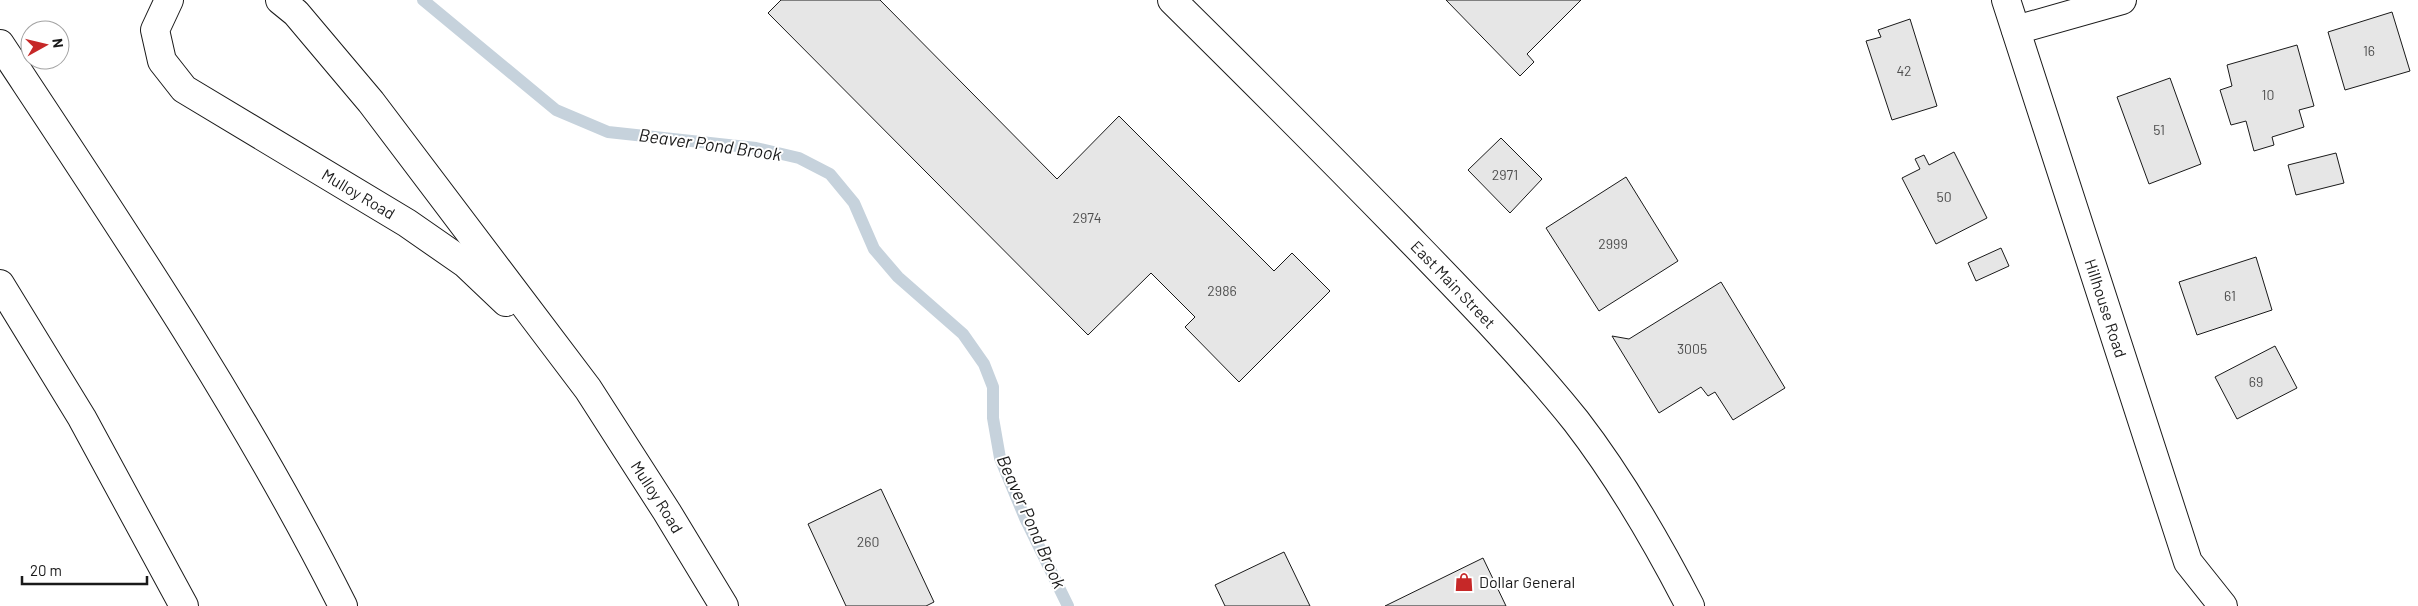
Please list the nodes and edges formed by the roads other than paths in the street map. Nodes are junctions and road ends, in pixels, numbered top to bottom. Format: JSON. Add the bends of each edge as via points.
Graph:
{"nodes":[{"id":1,"x":169,"y":0,"type":"edge"},
{"id":2,"x":280,"y":0,"type":"edge"},
{"id":3,"x":1172,"y":0,"type":"edge"},
{"id":4,"x":2006,"y":0,"type":"edge"},
{"id":5,"x":2122,"y":0,"type":"edge"},
{"id":6,"x":2016,"y":30,"type":"junction"},
{"id":7,"x":0,"y":44,"type":"edge"},
{"id":8,"x":0,"y":284,"type":"edge"},
{"id":9,"x":588,"y":389,"type":"junction"},
{"id":10,"x":184,"y":606,"type":"edge"},
{"id":11,"x":343,"y":606,"type":"edge"},
{"id":12,"x":724,"y":606,"type":"edge"},
{"id":13,"x":1690,"y":606,"type":"edge"},
{"id":14,"x":2223,"y":606,"type":"edge"}],
"edges":[{"from":1,"to":9,"type":"main road","name":"Mulloy Road","via":[[155,30],[162,61],[184,89],[407,223],[466,264]]},
{"from":2,"to":9,"type":"main road","name":"Mulloy Road","via":[[296,14],[371,102]]},
{"from":3,"to":13,"type":"main road","name":"East Main Street","via":[[1419,249],[1531,368],[1592,443],[1635,508]]},
{"from":4,"to":6,"type":"main road","name":"Hillhouse Road"},
{"from":5,"to":6,"type":"main road"},
{"from":6,"to":14,"type":"main road","name":"Hillhouse Road","via":[[2188,562]]},
{"from":7,"to":11,"type":"main road","via":[[199,349],[264,458]]},
{"from":8,"to":10,"type":"main road","via":[[82,418]]},
{"from":9,"to":12,"type":"main road","name":"Mulloy Road"}]}
